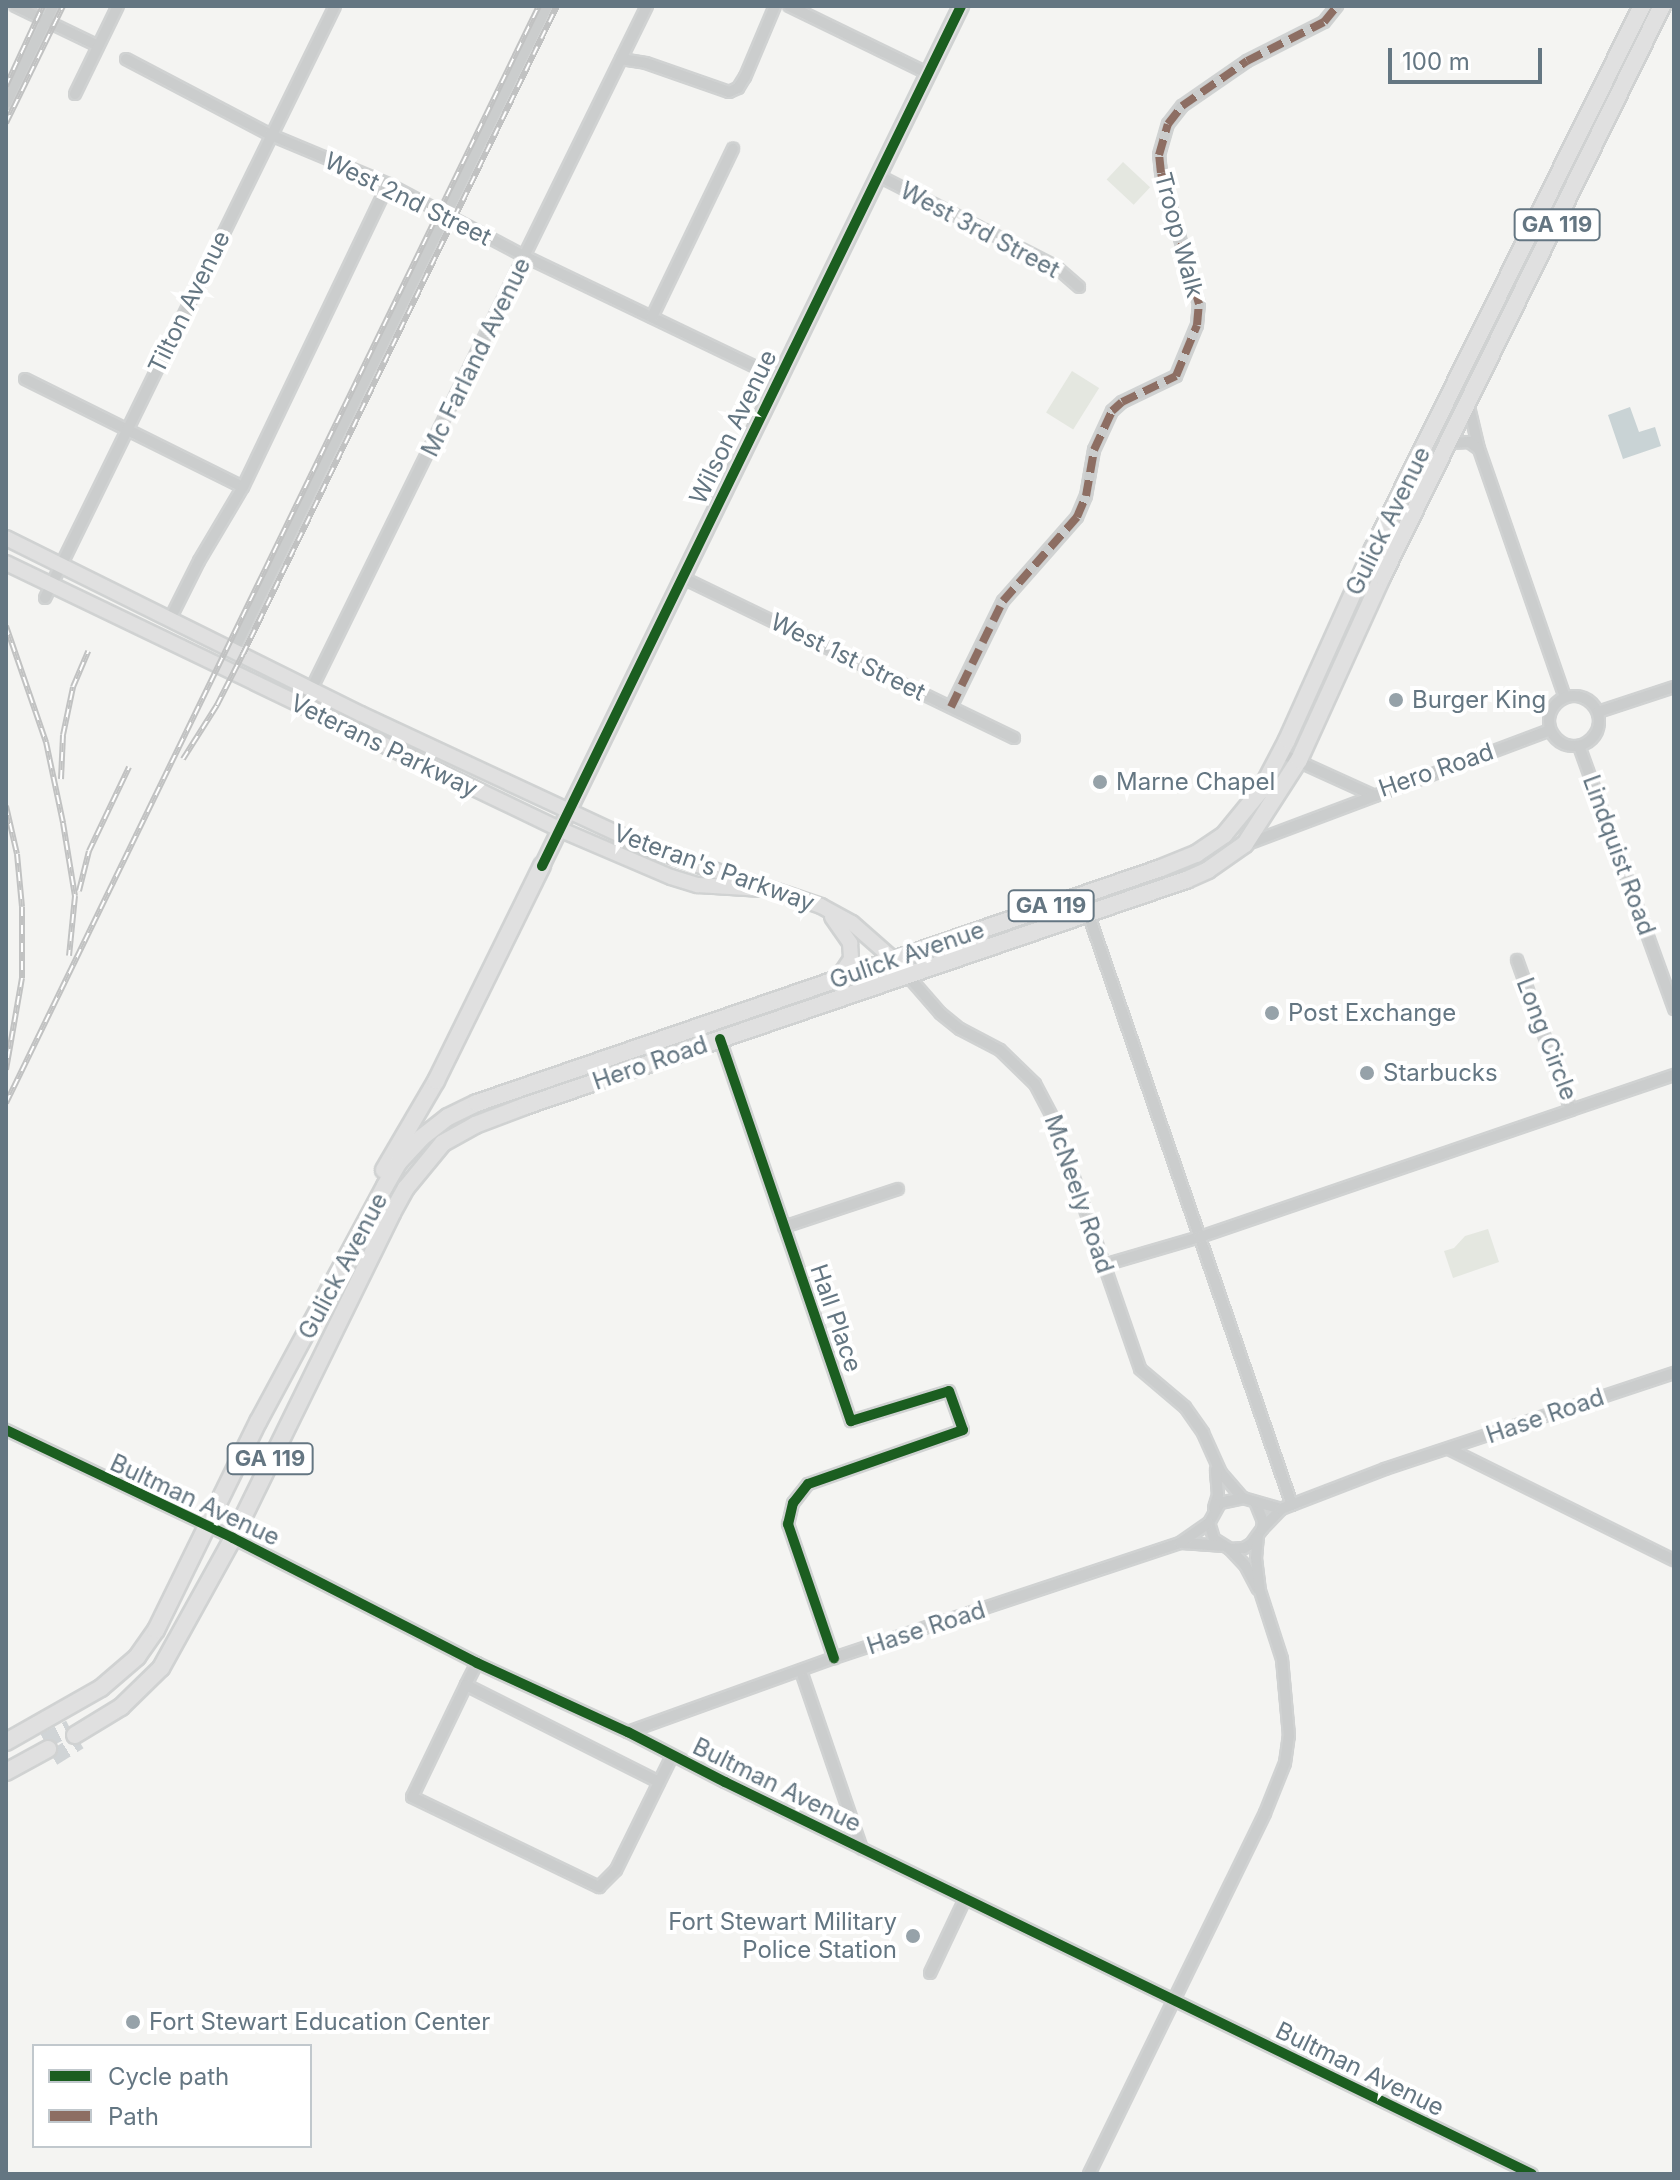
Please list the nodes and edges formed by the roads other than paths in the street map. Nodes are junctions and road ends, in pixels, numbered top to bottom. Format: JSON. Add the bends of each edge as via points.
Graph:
{"nodes":[{"id":1,"x":15,"y":6,"type":"edge"},
{"id":2,"x":53,"y":6,"type":"edge"},
{"id":3,"x":118,"y":6,"type":"edge"},
{"id":4,"x":335,"y":6,"type":"edge"},
{"id":5,"x":547,"y":6,"type":"edge"},
{"id":6,"x":647,"y":6,"type":"edge"},
{"id":7,"x":775,"y":6,"type":"edge"},
{"id":8,"x":789,"y":6,"type":"edge"},
{"id":9,"x":961,"y":6,"type":"edge"},
{"id":10,"x":1337,"y":6,"type":"edge"},
{"id":11,"x":1642,"y":6,"type":"edge"},
{"id":12,"x":1662,"y":6,"type":"edge"},
{"id":13,"x":46,"y":22,"type":"junction"},
{"id":14,"x":98,"y":46,"type":"junction"},
{"id":15,"x":126,"y":59,"type":"dead end"},
{"id":16,"x":621,"y":59,"type":"junction"},
{"id":17,"x":927,"y":73,"type":"junction"},
{"id":18,"x":75,"y":94,"type":"dead end"},
{"id":19,"x":6,"y":103,"type":"edge"},
{"id":20,"x":271,"y":135,"type":"junction"},
{"id":21,"x":733,"y":149,"type":"dead end"},
{"id":22,"x":879,"y":176,"type":"junction"},
{"id":23,"x":388,"y":184,"type":"junction"},
{"id":24,"x":446,"y":216,"type":"junction"},
{"id":25,"x":526,"y":257,"type":"junction"},
{"id":26,"x":1079,"y":287,"type":"dead end"},
{"id":27,"x":652,"y":317,"type":"junction"},
{"id":28,"x":779,"y":378,"type":"junction"},
{"id":29,"x":25,"y":379,"type":"dead end"},
{"id":30,"x":1468,"y":403,"type":"junction"},
{"id":31,"x":127,"y":430,"type":"junction"},
{"id":32,"x":1449,"y":443,"type":"junction"},
{"id":33,"x":1479,"y":449,"type":"junction"},
{"id":34,"x":243,"y":487,"type":"junction"},
{"id":35,"x":6,"y":538,"type":"edge"},
{"id":36,"x":6,"y":563,"type":"edge"},
{"id":37,"x":60,"y":566,"type":"junction"},
{"id":38,"x":681,"y":577,"type":"junction"},
{"id":39,"x":48,"y":592,"type":"junction"},
{"id":40,"x":170,"y":619,"type":"junction"},
{"id":41,"x":234,"y":650,"type":"junction"},
{"id":42,"x":1674,"y":687,"type":"edge"},
{"id":43,"x":312,"y":689,"type":"junction"},
{"id":44,"x":1565,"y":697,"type":"junction"},
{"id":45,"x":303,"y":706,"type":"junction"},
{"id":46,"x":951,"y":707,"type":"junction"},
{"id":47,"x":1598,"y":712,"type":"junction"},
{"id":48,"x":1550,"y":730,"type":"junction"},
{"id":49,"x":1014,"y":738,"type":"dead end"},
{"id":50,"x":1579,"y":746,"type":"junction"},
{"id":51,"x":1280,"y":753,"type":"junction"},
{"id":52,"x":1299,"y":760,"type":"junction"},
{"id":53,"x":1375,"y":796,"type":"junction"},
{"id":54,"x":568,"y":811,"type":"junction"},
{"id":55,"x":559,"y":829,"type":"junction"},
{"id":56,"x":1245,"y":844,"type":"junction"},
{"id":57,"x":542,"y":866,"type":"joint"},
{"id":58,"x":774,"y":889,"type":"junction"},
{"id":59,"x":821,"y":906,"type":"junction"},
{"id":60,"x":1088,"y":913,"type":"junction"},
{"id":61,"x":894,"y":960,"type":"junction"},
{"id":62,"x":1517,"y":960,"type":"dead end"},
{"id":63,"x":906,"y":973,"type":"junction"},
{"id":64,"x":838,"y":978,"type":"junction"},
{"id":65,"x":1674,"y":1009,"type":"edge"},
{"id":66,"x":720,"y":1039,"type":"junction"},
{"id":67,"x":1674,"y":1075,"type":"edge"},
{"id":68,"x":1571,"y":1110,"type":"junction"},
{"id":69,"x":898,"y":1189,"type":"dead end"},
{"id":70,"x":784,"y":1227,"type":"junction"},
{"id":71,"x":1200,"y":1237,"type":"junction"},
{"id":72,"x":1104,"y":1265,"type":"junction"},
{"id":73,"x":342,"y":1267,"type":"junction"},
{"id":74,"x":1674,"y":1373,"type":"edge"},
{"id":75,"x":6,"y":1430,"type":"edge"},
{"id":76,"x":1449,"y":1449,"type":"junction"},
{"id":77,"x":1216,"y":1464,"type":"junction"},
{"id":78,"x":1243,"y":1498,"type":"junction"},
{"id":79,"x":1256,"y":1504,"type":"junction"},
{"id":80,"x":1287,"y":1507,"type":"junction"},
{"id":81,"x":1214,"y":1508,"type":"junction"},
{"id":82,"x":1209,"y":1523,"type":"junction"},
{"id":83,"x":207,"y":1526,"type":"junction"},
{"id":84,"x":1260,"y":1533,"type":"junction"},
{"id":85,"x":233,"y":1538,"type":"junction"},
{"id":86,"x":1180,"y":1543,"type":"junction"},
{"id":87,"x":1225,"y":1547,"type":"junction"},
{"id":88,"x":1674,"y":1560,"type":"edge"},
{"id":89,"x":1260,"y":1591,"type":"junction"},
{"id":90,"x":834,"y":1658,"type":"junction"},
{"id":91,"x":477,"y":1663,"type":"junction"},
{"id":92,"x":801,"y":1671,"type":"junction"},
{"id":93,"x":466,"y":1685,"type":"junction"},
{"id":94,"x":628,"y":1732,"type":"junction"},
{"id":95,"x":77,"y":1733,"type":"tunnel mouth"},
{"id":96,"x":6,"y":1742,"type":"edge"},
{"id":97,"x":48,"y":1749,"type":"tunnel mouth"},
{"id":98,"x":672,"y":1756,"type":"junction"},
{"id":99,"x":12,"y":1768,"type":"edge"},
{"id":100,"x":659,"y":1782,"type":"junction"},
{"id":101,"x":862,"y":1849,"type":"junction"},
{"id":102,"x":965,"y":1899,"type":"junction"},
{"id":103,"x":930,"y":1973,"type":"dead end"},
{"id":104,"x":1174,"y":2002,"type":"junction"},
{"id":105,"x":1089,"y":2174,"type":"edge"},
{"id":106,"x":1532,"y":2174,"type":"edge"}],
"edges":[{"from":1,"to":13,"type":"street"},
{"from":2,"to":13,"type":"street"},
{"from":3,"to":14,"type":"street"},
{"from":4,"to":20,"type":"street","name":"Tilton Avenue"},
{"from":5,"to":24,"type":"street"},
{"from":6,"to":16,"type":"street","name":"Mc Farland Avenue"},
{"from":7,"to":16,"type":"street","via":[[745,77],[729,92]]},
{"from":8,"to":17,"type":"street"},
{"from":9,"to":17,"type":"main road","name":"Wilson Avenue"},
{"from":10,"to":46,"type":"street","name":"Troop Walk","via":[[1324,22],[1247,61],[1182,106],[1168,124],[1160,164],[1199,304],[1197,325],[1176,376],[1112,411],[1094,450],[1077,517],[1003,601]]},
{"from":11,"to":51,"type":"main road","name":"Gulick Avenue","number":"GA 119","via":[[1373,549]]},
{"from":12,"to":30,"type":"main road","name":"Gulick Avenue","number":"GA 119"},
{"from":13,"to":14,"type":"street"},
{"from":13,"to":19,"type":"street"},
{"from":14,"to":18,"type":"street"},
{"from":15,"to":20,"type":"street","name":"West 2nd Street"},
{"from":16,"to":25,"type":"street","name":"Mc Farland Avenue"},
{"from":17,"to":22,"type":"main road","name":"Wilson Avenue"},
{"from":20,"to":23,"type":"street","name":"West 2nd Street"},
{"from":20,"to":31,"type":"street","name":"Tilton Avenue"},
{"from":21,"to":27,"type":"street"},
{"from":22,"to":26,"type":"street","name":"West 3rd Street","via":[[1055,266]]},
{"from":22,"to":28,"type":"main road","name":"Wilson Avenue"},
{"from":23,"to":24,"type":"street","name":"West 2nd Street"},
{"from":23,"to":34,"type":"street"},
{"from":24,"to":25,"type":"street","name":"West 2nd Street"},
{"from":24,"to":41,"type":"street"},
{"from":25,"to":27,"type":"street","name":"West 2nd Street"},
{"from":25,"to":43,"type":"street","name":"Mc Farland Avenue"},
{"from":27,"to":28,"type":"street","name":"West 2nd Street"},
{"from":28,"to":38,"type":"main road","name":"Wilson Avenue"},
{"from":29,"to":31,"type":"street"},
{"from":30,"to":32,"type":"main road","name":"Gulick Avenue","number":"GA 119"},
{"from":30,"to":33,"type":"street"},
{"from":31,"to":34,"type":"street"},
{"from":31,"to":37,"type":"street","name":"Tilton Avenue"},
{"from":32,"to":33,"type":"street","via":[[1469,442]]},
{"from":32,"to":52,"type":"main road","name":"Gulick Avenue","number":"GA 119"},
{"from":33,"to":44,"type":"street"},
{"from":34,"to":40,"type":"street"},
{"from":35,"to":37,"type":"main road","name":"Veterans Parkway"},
{"from":36,"to":39,"type":"main road","name":"Veterans Parkway"},
{"from":37,"to":39,"type":"street","name":"Tilton Avenue"},
{"from":37,"to":40,"type":"main road","name":"Veterans Parkway"},
{"from":38,"to":46,"type":"street","name":"West 1st Street"},
{"from":38,"to":54,"type":"main road","name":"Wilson Avenue"},
{"from":39,"to":45,"type":"main road","name":"Veterans Parkway"},
{"from":40,"to":41,"type":"main road","name":"Veterans Parkway"},
{"from":41,"to":43,"type":"main road","name":"Veterans Parkway"},
{"from":42,"to":47,"type":"street"},
{"from":43,"to":45,"type":"street","name":"Mc Farland Avenue"},
{"from":43,"to":54,"type":"main road","name":"Veterans Parkway"},
{"from":44,"to":47,"type":"street","via":[[1585,698]]},
{"from":44,"to":48,"type":"street","via":[[1548,716]]},
{"from":45,"to":55,"type":"main road","name":"Veterans Parkway"},
{"from":46,"to":49,"type":"street","name":"West 1st Street"},
{"from":47,"to":50,"type":"street","via":[[1596,734]]},
{"from":48,"to":50,"type":"street","via":[[1560,743]]},
{"from":48,"to":53,"type":"street","name":"Hero Road"},
{"from":50,"to":65,"type":"street","name":"Lindquist Road"},
{"from":51,"to":52,"type":"street","name":"Hero Road"},
{"from":51,"to":61,"type":"main road","name":"Gulick Avenue","number":"GA 119","via":[[1248,808],[1224,835],[1196,854]]},
{"from":52,"to":53,"type":"street","name":"Hero Road"},
{"from":52,"to":56,"type":"main road","name":"Gulick Avenue","number":"GA 119"},
{"from":53,"to":56,"type":"street"},
{"from":54,"to":55,"type":"main road","name":"Wilson Avenue"},
{"from":54,"to":58,"type":"main road","name":"Veteran's Parkway","via":[[650,849]]},
{"from":55,"to":57,"type":"main road","name":"Wilson Avenue"},
{"from":55,"to":58,"type":"main road","name":"Veterans Parkway","via":[[698,885]]},
{"from":56,"to":60,"type":"main road","name":"Hero Road","number":"GA 119","via":[[1186,880]]},
{"from":57,"to":73,"type":"main road","via":[[436,1081],[388,1162]]},
{"from":58,"to":59,"type":"main road","name":"Veteran's Parkway"},
{"from":59,"to":61,"type":"main road","name":"Veteran's Parkway","via":[[852,923]]},
{"from":59,"to":64,"type":"main road","via":[[850,943],[851,959]]},
{"from":60,"to":63,"type":"main road","name":"Hero Road","number":"GA 119"},
{"from":60,"to":71,"type":"street"},
{"from":61,"to":63,"type":"street","name":"McNeely Road"},
{"from":61,"to":64,"type":"main road","name":"Gulick Avenue","number":"GA 119"},
{"from":62,"to":68,"type":"street","name":"Long Circle"},
{"from":63,"to":66,"type":"main road","name":"Hero Road","number":"GA 119"},
{"from":63,"to":72,"type":"street","name":"McNeely Road","via":[[940,1013],[1000,1050],[1035,1084],[1054,1120]]},
{"from":64,"to":73,"type":"main road","name":"Gulick Avenue","number":"GA 119","via":[[448,1117],[399,1162]]},
{"from":66,"to":70,"type":"street","name":"Hall Place"},
{"from":66,"to":85,"type":"main road","name":"Hero Road","number":"GA 119","via":[[475,1125],[443,1143],[392,1213]]},
{"from":67,"to":68,"type":"street","name":"Long Circle"},
{"from":68,"to":71,"type":"street"},
{"from":69,"to":70,"type":"street"},
{"from":70,"to":90,"type":"street","name":"Hall Place","via":[[851,1421],[949,1391],[963,1430],[808,1484],[793,1503],[788,1524]]},
{"from":71,"to":72,"type":"street"},
{"from":71,"to":80,"type":"street"},
{"from":72,"to":77,"type":"street","name":"McNeely Road","via":[[1140,1369],[1185,1407]]},
{"from":73,"to":83,"type":"main road","name":"Gulick Avenue","number":"GA 119"},
{"from":74,"to":76,"type":"street","name":"Hase Road"},
{"from":75,"to":83,"type":"street","name":"Bultman Avenue"},
{"from":76,"to":80,"type":"street","name":"Hase Road"},
{"from":76,"to":88,"type":"street"},
{"from":77,"to":78,"type":"street"},
{"from":77,"to":81,"type":"street"},
{"from":78,"to":79,"type":"street"},
{"from":78,"to":81,"type":"street"},
{"from":79,"to":80,"type":"street"},
{"from":79,"to":84,"type":"street","via":[[1263,1521]]},
{"from":80,"to":84,"type":"street"},
{"from":81,"to":82,"type":"street"},
{"from":82,"to":86,"type":"street"},
{"from":82,"to":87,"type":"street","via":[[1214,1539]]},
{"from":83,"to":85,"type":"street","name":"Bultman Avenue"},
{"from":83,"to":96,"type":"main road","name":"Gulick Avenue","number":"GA 119","via":[[156,1630],[124,1672]]},
{"from":84,"to":87,"type":"street","via":[[1244,1548]]},
{"from":84,"to":89,"type":"street"},
{"from":85,"to":91,"type":"street","name":"Bultman Avenue"},
{"from":85,"to":95,"type":"main road","number":"GA 119","via":[[161,1668],[121,1707]]},
{"from":86,"to":87,"type":"street"},
{"from":86,"to":90,"type":"street","name":"Hase Road"},
{"from":87,"to":89,"type":"street","via":[[1245,1565]]},
{"from":89,"to":104,"type":"street","via":[[1282,1659],[1289,1736],[1285,1763]]},
{"from":90,"to":92,"type":"street","name":"Hase Road"},
{"from":91,"to":93,"type":"street"},
{"from":91,"to":94,"type":"street","name":"Bultman Avenue"},
{"from":92,"to":94,"type":"street","name":"Hase Road"},
{"from":92,"to":101,"type":"street"},
{"from":93,"to":100,"type":"street"},
{"from":93,"to":100,"type":"street","via":[[412,1797],[599,1887],[616,1870]]},
{"from":94,"to":98,"type":"street","name":"Bultman Avenue"},
{"from":97,"to":99,"type":"main road"},
{"from":98,"to":100,"type":"street"},
{"from":98,"to":101,"type":"street","name":"Bultman Avenue"},
{"from":101,"to":102,"type":"street","name":"Bultman Avenue"},
{"from":102,"to":103,"type":"street"},
{"from":102,"to":104,"type":"street","name":"Bultman Avenue"},
{"from":104,"to":105,"type":"street"},
{"from":104,"to":106,"type":"street","name":"Bultman Avenue"}]}
